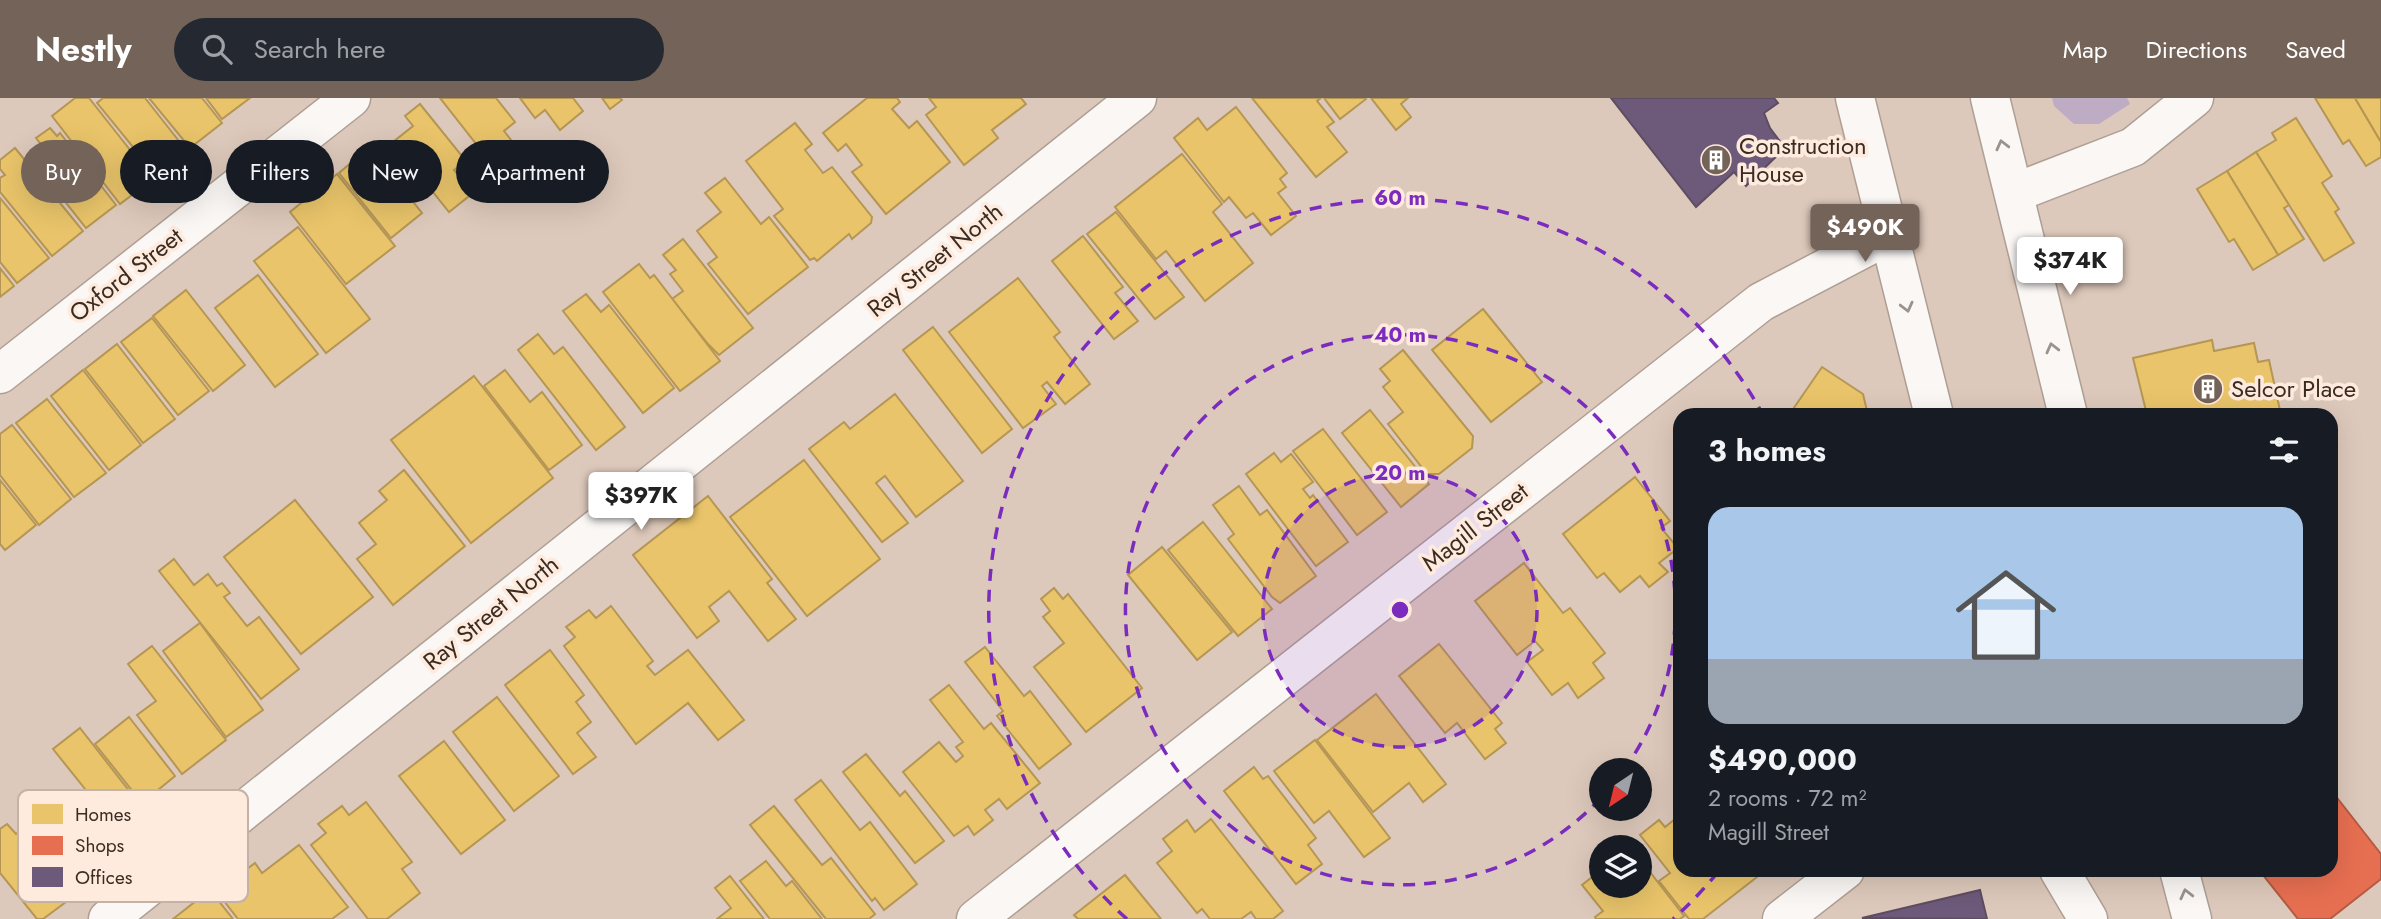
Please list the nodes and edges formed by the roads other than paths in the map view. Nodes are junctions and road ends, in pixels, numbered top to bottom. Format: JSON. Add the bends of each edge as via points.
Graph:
{"nodes":[{"id":1,"x":351,"y":98,"type":"edge"},
{"id":2,"x":1137,"y":98,"type":"edge"},
{"id":3,"x":1855,"y":98,"type":"edge"},
{"id":4,"x":1990,"y":98,"type":"edge"},
{"id":5,"x":2194,"y":98,"type":"edge"},
{"id":6,"x":2014,"y":192,"type":"junction"},
{"id":7,"x":1889,"y":235,"type":"junction"},
{"id":8,"x":0,"y":374,"type":"edge"},
{"id":9,"x":1932,"y":408,"type":"edge"},
{"id":10,"x":2066,"y":408,"type":"edge"},
{"id":11,"x":248,"y":807,"type":"edge"},
{"id":12,"x":1836,"y":877,"type":"edge"},
{"id":13,"x":2052,"y":877,"type":"edge"},
{"id":14,"x":2063,"y":877,"type":"edge"},
{"id":15,"x":2181,"y":877,"type":"edge"},
{"id":16,"x":129,"y":902,"type":"edge"},
{"id":17,"x":108,"y":919,"type":"edge"},
{"id":18,"x":976,"y":919,"type":"edge"},
{"id":19,"x":1782,"y":919,"type":"edge"},
{"id":20,"x":2062,"y":919,"type":"edge"},
{"id":21,"x":2088,"y":919,"type":"edge"},
{"id":22,"x":2192,"y":919,"type":"edge"}],
"edges":[{"from":1,"to":8,"type":"street","name":"Oxford Street"},
{"from":2,"to":11,"type":"street","name":"Ray Street North"},
{"from":3,"to":7,"type":"street"},
{"from":6,"to":4,"type":"street","one_way":true},
{"from":5,"to":6,"type":"street","via":[[2133,147]]},
{"from":10,"to":6,"type":"street","one_way":true},
{"from":7,"to":9,"type":"street","one_way":true},
{"from":7,"to":18,"type":"street","name":"Magill Street","via":[[1761,302]]},
{"from":12,"to":19,"type":"street"},
{"from":13,"to":20,"type":"street"},
{"from":14,"to":21,"type":"street"},
{"from":22,"to":15,"type":"street","one_way":true},
{"from":16,"to":17,"type":"street","name":"Ray Street North"}]}
